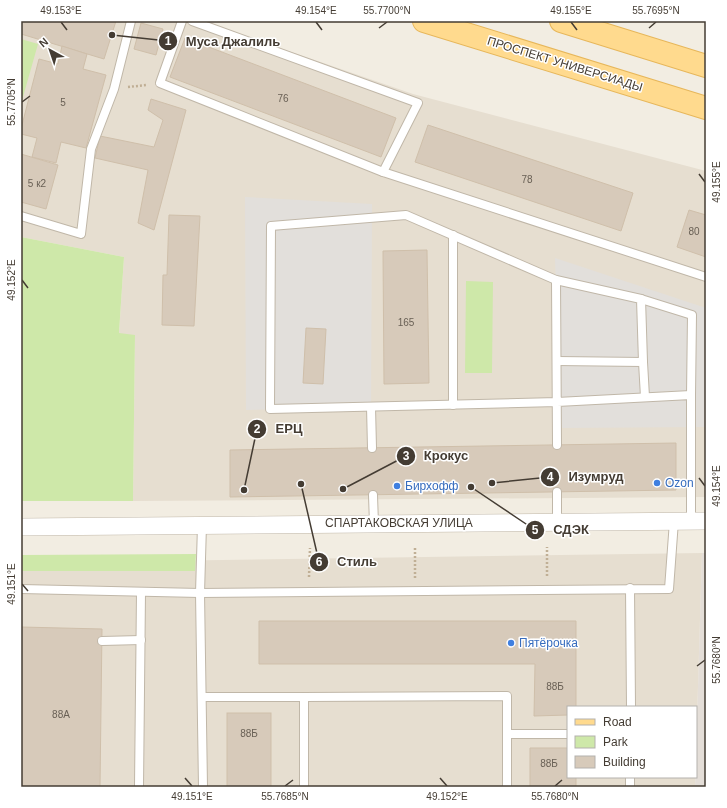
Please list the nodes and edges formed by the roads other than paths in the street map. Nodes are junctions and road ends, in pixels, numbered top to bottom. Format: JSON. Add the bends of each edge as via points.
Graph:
{"nodes":[{"id":1,"x":131,"y":21,"type":"edge"},
{"id":2,"x":182,"y":21,"type":"edge"},
{"id":3,"x":192,"y":21,"type":"edge"},
{"id":4,"x":424,"y":21,"type":"edge"},
{"id":5,"x":561,"y":21,"type":"edge"},
{"id":6,"x":706,"y":66,"type":"edge"},
{"id":7,"x":706,"y":108,"type":"edge"},
{"id":8,"x":383,"y":172,"type":"junction"},
{"id":9,"x":21,"y":216,"type":"edge"},
{"id":10,"x":453,"y":235,"type":"junction"},
{"id":11,"x":706,"y":277,"type":"edge"},
{"id":12,"x":556,"y":280,"type":"junction"},
{"id":13,"x":641,"y":299,"type":"junction"},
{"id":14,"x":557,"y":361,"type":"junction"},
{"id":15,"x":642,"y":362,"type":"junction"},
{"id":16,"x":691,"y":395,"type":"junction"},
{"id":17,"x":645,"y":397,"type":"junction"},
{"id":18,"x":557,"y":402,"type":"junction"},
{"id":19,"x":453,"y":405,"type":"junction"},
{"id":20,"x":372,"y":407,"type":"junction"},
{"id":21,"x":557,"y":445,"type":"dead end"},
{"id":22,"x":372,"y":448,"type":"dead end"},
{"id":23,"x":557,"y":492,"type":"dead end"},
{"id":24,"x":373,"y":495,"type":"dead end"},
{"id":25,"x":674,"y":521,"type":"junction"},
{"id":26,"x":699,"y":521,"type":"edge"},
{"id":27,"x":557,"y":522,"type":"junction"},
{"id":28,"x":374,"y":524,"type":"junction"},
{"id":29,"x":202,"y":525,"type":"junction"},
{"id":30,"x":21,"y":527,"type":"edge"},
{"id":31,"x":630,"y":588,"type":"junction"},
{"id":32,"x":21,"y":589,"type":"edge"},
{"id":33,"x":141,"y":592,"type":"junction"},
{"id":34,"x":200,"y":593,"type":"junction"},
{"id":35,"x":140,"y":640,"type":"junction"},
{"id":36,"x":102,"y":641,"type":"dead end"},
{"id":37,"x":202,"y":697,"type":"junction"},
{"id":38,"x":304,"y":697,"type":"junction"},
{"id":39,"x":630,"y":706,"type":"edge"},
{"id":40,"x":507,"y":734,"type":"junction"},
{"id":41,"x":567,"y":734,"type":"edge"},
{"id":42,"x":139,"y":787,"type":"edge"},
{"id":43,"x":203,"y":787,"type":"edge"},
{"id":44,"x":304,"y":787,"type":"edge"},
{"id":45,"x":506,"y":787,"type":"edge"}],
"edges":[{"from":1,"to":9,"type":"lane","via":[[114,89],[90,148],[81,234]]},
{"from":2,"to":8,"type":"lane","via":[[160,83]]},
{"from":3,"to":8,"type":"lane","via":[[418,103]]},
{"from":4,"to":7,"type":"main road","name":"ПРОСПЕКТ УНИВЕРСИАДЫ"},
{"from":5,"to":6,"type":"main road"},
{"from":8,"to":11,"type":"lane"},
{"from":10,"to":12,"type":"lane"},
{"from":10,"to":19,"type":"lane"},
{"from":10,"to":20,"type":"lane","via":[[406,215],[271,226],[270,409]]},
{"from":12,"to":13,"type":"lane"},
{"from":12,"to":14,"type":"lane"},
{"from":13,"to":15,"type":"lane"},
{"from":13,"to":16,"type":"lane","via":[[692,315]]},
{"from":14,"to":15,"type":"lane"},
{"from":14,"to":18,"type":"lane"},
{"from":15,"to":17,"type":"lane"},
{"from":16,"to":17,"type":"lane"},
{"from":16,"to":26,"type":"lane"},
{"from":17,"to":18,"type":"lane"},
{"from":18,"to":19,"type":"lane"},
{"from":18,"to":21,"type":"lane"},
{"from":19,"to":20,"type":"lane"},
{"from":20,"to":22,"type":"lane"},
{"from":23,"to":27,"type":"lane"},
{"from":24,"to":28,"type":"lane"},
{"from":25,"to":26,"type":"street","name":"СПАРТАКОВСКАЯ УЛИЦА"},
{"from":25,"to":27,"type":"street","name":"СПАРТАКОВСКАЯ УЛИЦА"},
{"from":25,"to":31,"type":"lane","via":[[668,589]]},
{"from":27,"to":28,"type":"street","name":"СПАРТАКОВСКАЯ УЛИЦА"},
{"from":28,"to":29,"type":"street","name":"СПАРТАКОВСКАЯ УЛИЦА"},
{"from":29,"to":30,"type":"street","name":"СПАРТАКОВСКАЯ УЛИЦА"},
{"from":29,"to":34,"type":"lane"},
{"from":31,"to":34,"type":"lane"},
{"from":31,"to":39,"type":"lane"},
{"from":32,"to":33,"type":"lane"},
{"from":33,"to":34,"type":"lane"},
{"from":33,"to":35,"type":"lane"},
{"from":34,"to":37,"type":"lane"},
{"from":35,"to":36,"type":"lane"},
{"from":35,"to":42,"type":"lane"},
{"from":37,"to":38,"type":"lane"},
{"from":37,"to":43,"type":"lane"},
{"from":38,"to":40,"type":"lane","via":[[507,696]]},
{"from":38,"to":44,"type":"lane"},
{"from":40,"to":41,"type":"lane"},
{"from":40,"to":45,"type":"lane"}]}
